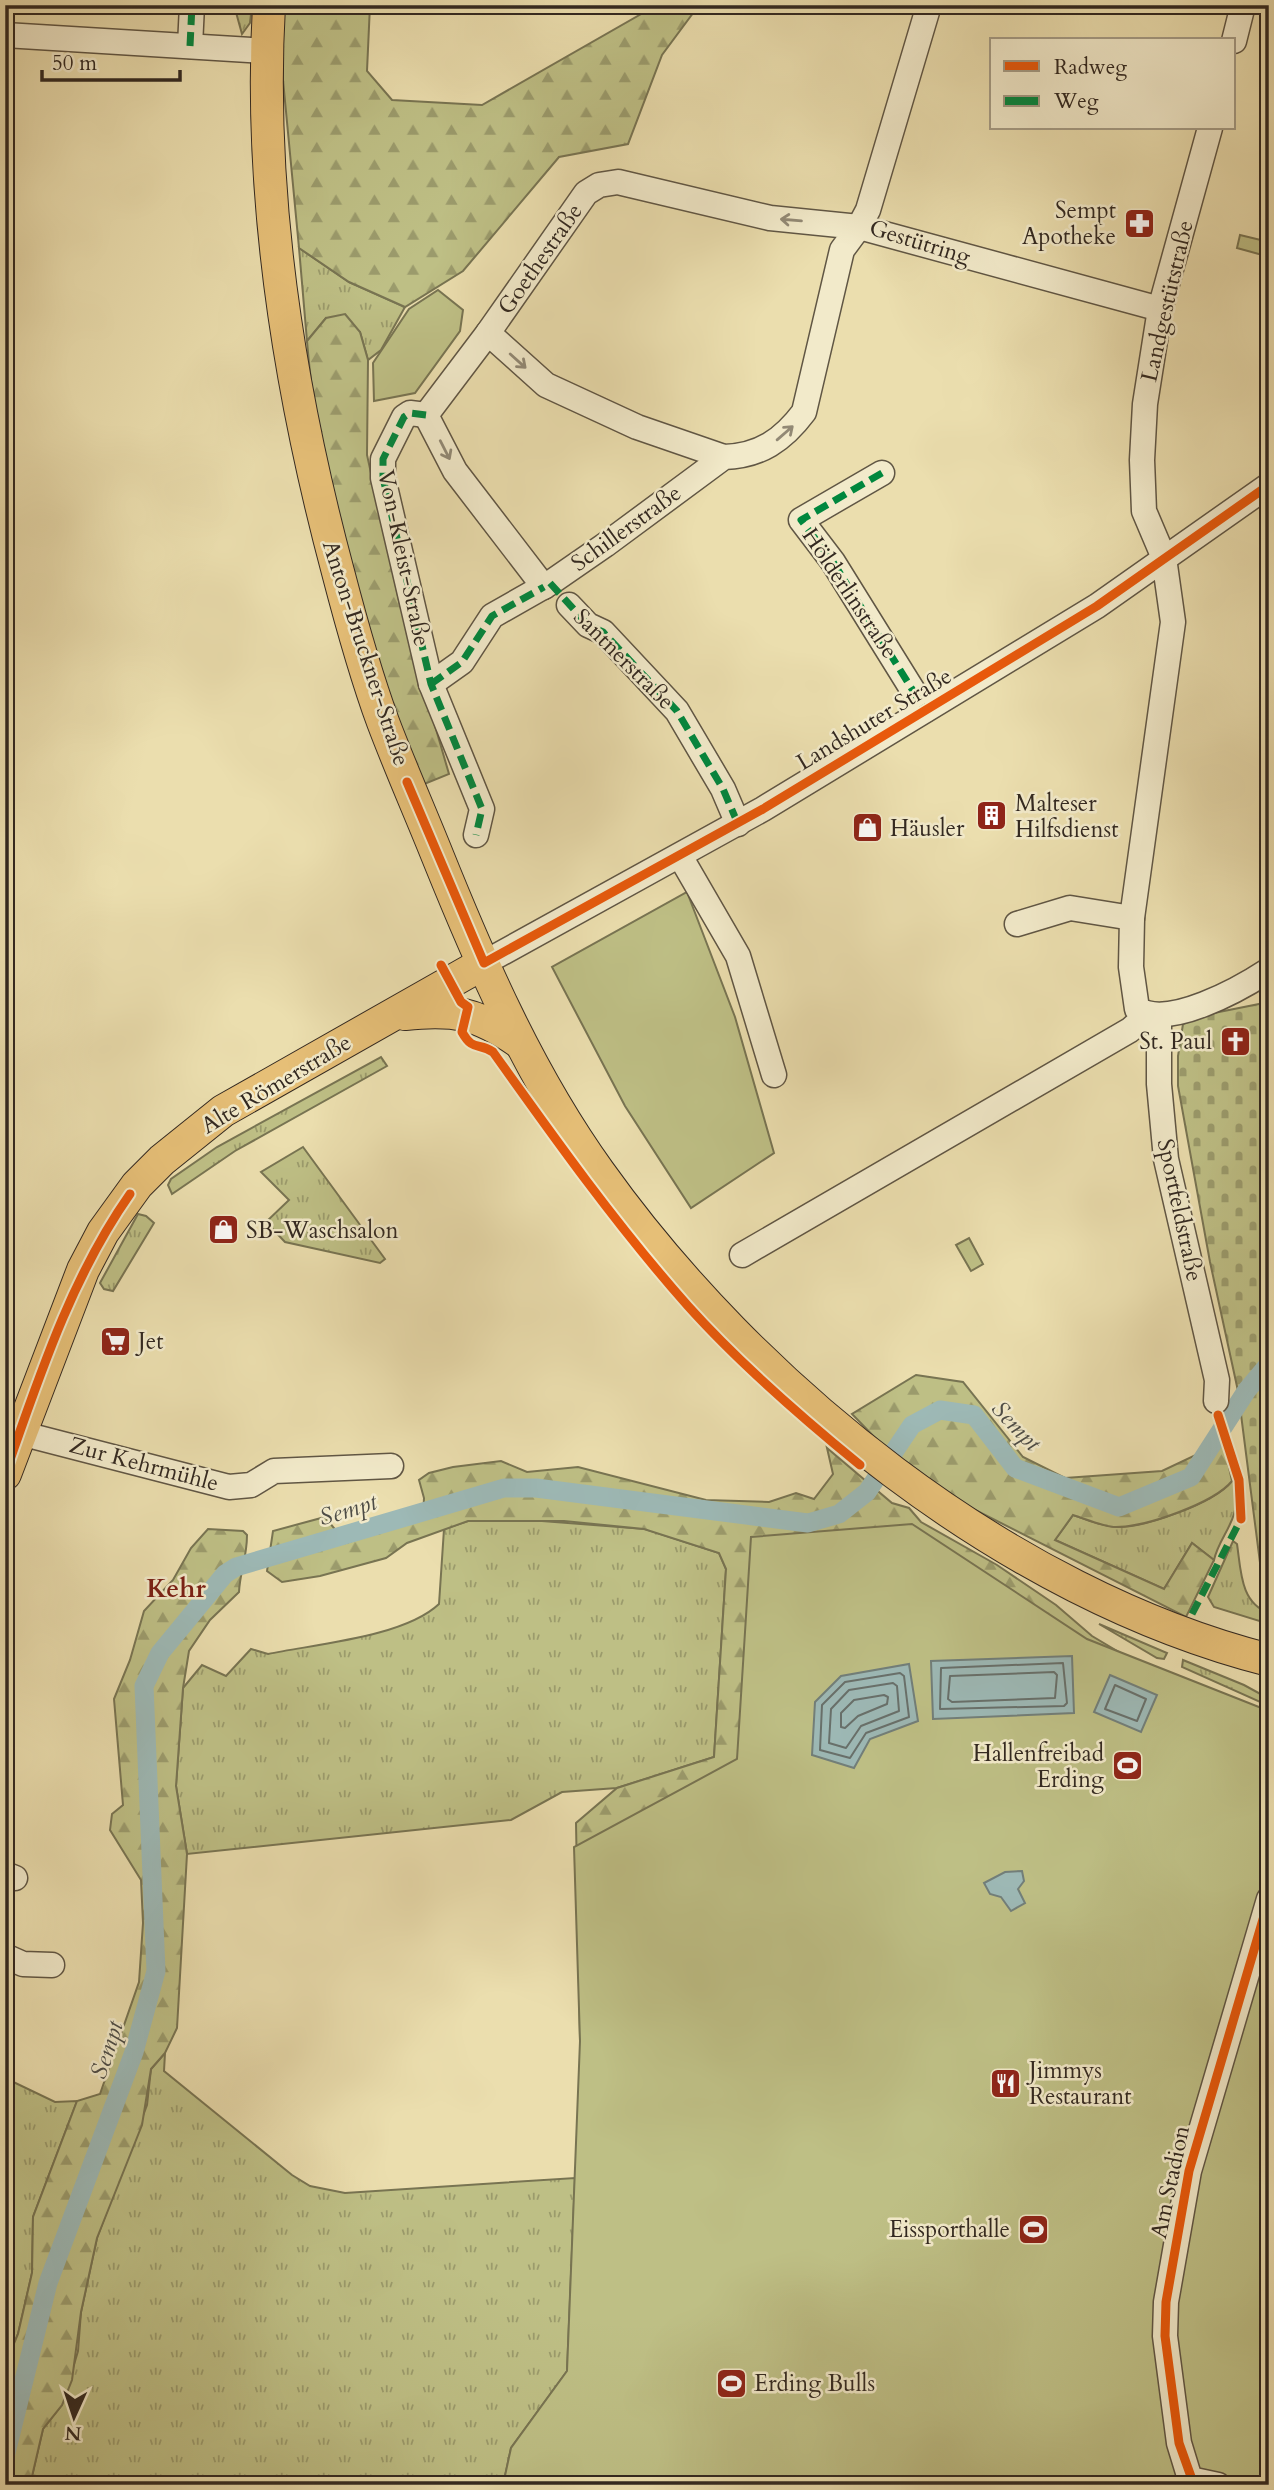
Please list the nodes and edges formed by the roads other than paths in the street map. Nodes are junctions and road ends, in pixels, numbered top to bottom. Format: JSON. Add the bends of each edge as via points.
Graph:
{"nodes":[{"id":1,"x":192,"y":5,"type":"edge"},
{"id":2,"x":269,"y":5,"type":"edge"},
{"id":3,"x":929,"y":5,"type":"edge"},
{"id":4,"x":1243,"y":5,"type":"edge"},
{"id":5,"x":5,"y":36,"type":"edge"},
{"id":6,"x":1235,"y":38,"type":"edge"},
{"id":7,"x":190,"y":46,"type":"junction"},
{"id":8,"x":266,"y":51,"type":"junction"},
{"id":9,"x":1209,"y":130,"type":"edge"},
{"id":10,"x":859,"y":227,"type":"junction"},
{"id":11,"x":1160,"y":309,"type":"junction"},
{"id":12,"x":488,"y":333,"type":"junction"},
{"id":13,"x":426,"y":415,"type":"junction"},
{"id":14,"x":724,"y":457,"type":"junction"},
{"id":15,"x":882,"y":473,"type":"dead end"},
{"id":16,"x":1269,"y":485,"type":"edge"},
{"id":17,"x":1164,"y":558,"type":"junction"},
{"id":18,"x":547,"y":585,"type":"junction"},
{"id":19,"x":569,"y":605,"type":"dead end"},
{"id":20,"x":431,"y":684,"type":"junction"},
{"id":21,"x":926,"y":710,"type":"junction"},
{"id":22,"x":738,"y":824,"type":"junction"},
{"id":23,"x":476,"y":835,"type":"dead end"},
{"id":24,"x":680,"y":856,"type":"junction"},
{"id":25,"x":1132,"y":918,"type":"junction"},
{"id":26,"x":1017,"y":924,"type":"dead end"},
{"id":27,"x":484,"y":963,"type":"junction"},
{"id":28,"x":1269,"y":970,"type":"edge"},
{"id":29,"x":393,"y":1016,"type":"junction"},
{"id":30,"x":1153,"y":1016,"type":"junction"},
{"id":31,"x":519,"y":1042,"type":"junction"},
{"id":32,"x":774,"y":1075,"type":"dead end"},
{"id":33,"x":741,"y":1255,"type":"dead end"},
{"id":34,"x":1216,"y":1401,"type":"dead end"},
{"id":35,"x":20,"y":1433,"type":"junction"},
{"id":36,"x":391,"y":1466,"type":"dead end"},
{"id":37,"x":5,"y":1474,"type":"edge"},
{"id":38,"x":1265,"y":1661,"type":"edge"},
{"id":39,"x":1269,"y":1899,"type":"edge"},
{"id":40,"x":5,"y":1956,"type":"edge"},
{"id":41,"x":52,"y":1965,"type":"dead end"},
{"id":42,"x":1219,"y":2485,"type":"edge"}],
"edges":[{"from":1,"to":7,"type":"street"},
{"from":2,"to":8,"type":"main road","name":"Anton-Bruckner-Straße"},
{"from":3,"to":10,"type":"street","name":"Gestütring"},
{"from":4,"to":6,"type":"street"},
{"from":5,"to":7,"type":"street"},
{"from":7,"to":8,"type":"street"},
{"from":8,"to":27,"type":"main road","name":"Anton-Bruckner-Straße","via":[[270,159],[302,428],[382,719]]},
{"from":9,"to":11,"type":"street","name":"Landgestütstraße"},
{"from":10,"to":11,"type":"street","name":"Gestütring"},
{"from":10,"to":12,"type":"street","name":"Goethestraße","one_way":true,"via":[[770,218],[618,182],[599,185],[586,193]]},
{"from":14,"to":10,"type":"street","name":"Schillerstraße","one_way":true,"via":[[764,449],[791,430],[804,412],[842,250]]},
{"from":11,"to":17,"type":"street","name":"Landgestütstraße","via":[[1148,378],[1142,460],[1144,511]]},
{"from":12,"to":13,"type":"street"},
{"from":12,"to":14,"type":"street","name":"Goethestraße","one_way":true,"via":[[546,385],[637,427]]},
{"from":13,"to":18,"type":"street","one_way":true,"via":[[456,471]]},
{"from":13,"to":20,"type":"street","name":"Von-Kleist-Straße","via":[[404,417],[387,446],[383,469]]},
{"from":14,"to":18,"type":"street","name":"Schillerstraße"},
{"from":15,"to":21,"type":"street","name":"Hölderlinstraße","via":[[801,520],[833,562]]},
{"from":16,"to":17,"type":"street","name":"Landshuter Straße"},
{"from":17,"to":21,"type":"street","name":"Landshuter Straße","via":[[1097,606]]},
{"from":17,"to":25,"type":"street","via":[[1173,629]]},
{"from":18,"to":20,"type":"street","name":"Von-Kleist-Straße","via":[[492,616],[462,662]]},
{"from":19,"to":22,"type":"street","name":"Santnerstraße","via":[[588,625],[603,632],[677,711]]},
{"from":20,"to":23,"type":"street","name":"Von-Kleist-Straße","via":[[482,809]]},
{"from":21,"to":22,"type":"street","name":"Landshuter Straße"},
{"from":22,"to":24,"type":"street","name":"Landshuter Straße"},
{"from":24,"to":27,"type":"street","name":"Landshuter Straße"},
{"from":24,"to":32,"type":"street","via":[[738,956]]},
{"from":25,"to":26,"type":"street","via":[[1070,908]]},
{"from":25,"to":30,"type":"street","via":[[1133,996],[1137,1009]]},
{"from":27,"to":29,"type":"main road","name":"Alte Römerstraße"},
{"from":27,"to":31,"type":"main road","name":"Anton-Bruckner-Straße"},
{"from":28,"to":30,"type":"street","via":[[1209,1001]]},
{"from":29,"to":31,"type":"main road","via":[[444,1010],[492,1023]]},
{"from":29,"to":35,"type":"main road","name":"Alte Römerstraße","via":[[223,1111],[137,1185],[83,1270]]},
{"from":30,"to":33,"type":"street"},
{"from":30,"to":34,"type":"street","name":"Sportfeldstraße","via":[[1166,1159],[1217,1380]]},
{"from":31,"to":38,"type":"main road","name":"Anton-Bruckner-Straße","via":[[596,1169],[684,1280],[778,1377],[872,1455],[1007,1547],[1098,1597]]},
{"from":35,"to":36,"type":"street","name":"Zur Kehrmühle","via":[[229,1486],[251,1485],[274,1471]]},
{"from":35,"to":37,"type":"main road","name":"Alte Römerstraße"},
{"from":39,"to":42,"type":"street","name":"Am Stadion","via":[[1189,2171],[1166,2302],[1165,2336],[1179,2444],[1190,2479]]},
{"from":40,"to":41,"type":"street","via":[[23,1964]]}]}
